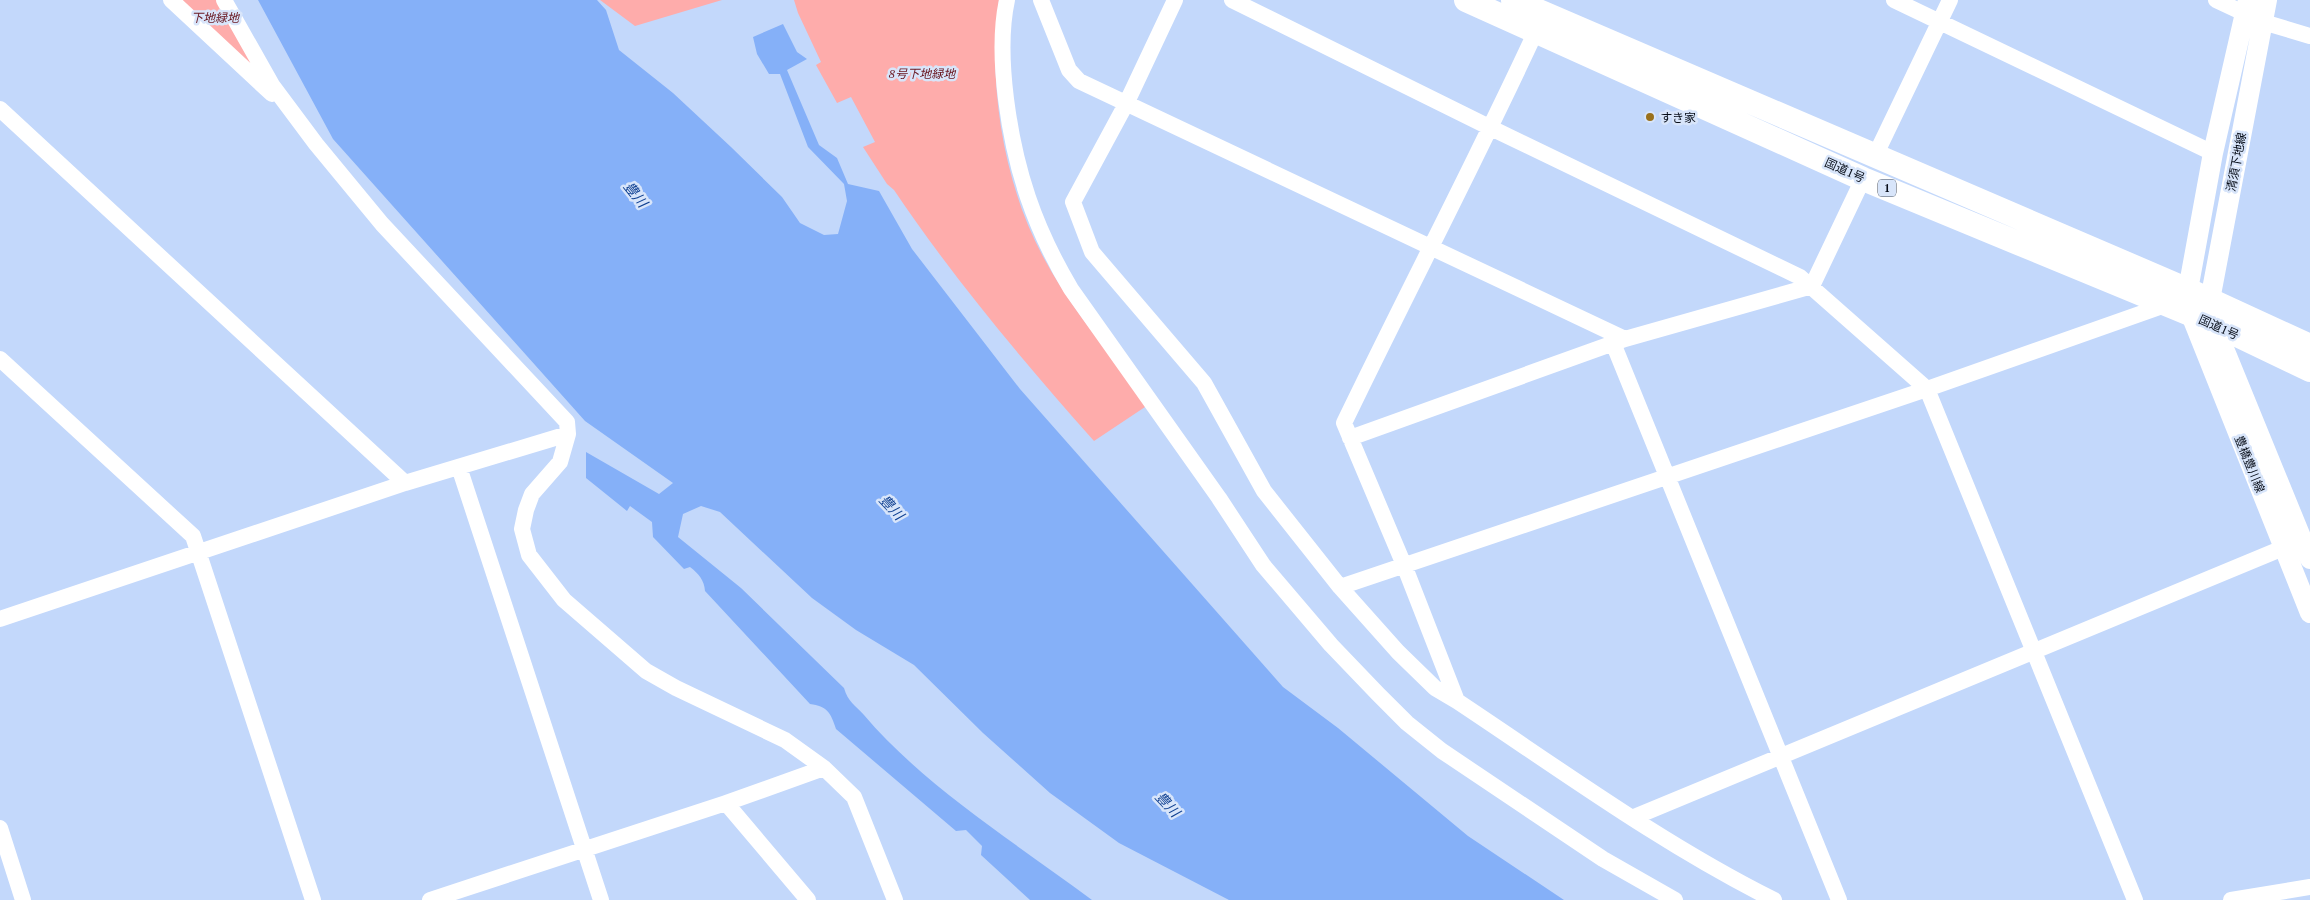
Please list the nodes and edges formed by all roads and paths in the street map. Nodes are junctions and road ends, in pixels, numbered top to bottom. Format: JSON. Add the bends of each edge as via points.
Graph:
{"nodes":[{"id":1,"x":171,"y":0,"type":"edge"},
{"id":2,"x":224,"y":0,"type":"edge"},
{"id":3,"x":1007,"y":0,"type":"edge"},
{"id":4,"x":1041,"y":0,"type":"edge"},
{"id":5,"x":1175,"y":0,"type":"edge"},
{"id":6,"x":1232,"y":0,"type":"edge"},
{"id":7,"x":1466,"y":0,"type":"edge"},
{"id":8,"x":1513,"y":0,"type":"edge"},
{"id":9,"x":1894,"y":0,"type":"edge"},
{"id":10,"x":1950,"y":0,"type":"edge"},
{"id":11,"x":2216,"y":0,"type":"edge"},
{"id":12,"x":2267,"y":0,"type":"edge"},
{"id":13,"x":2252,"y":12,"type":"edge"},
{"id":14,"x":1543,"y":15,"type":"edge"},
{"id":15,"x":1939,"y":22,"type":"junction"},
{"id":16,"x":2310,"y":36,"type":"edge"},
{"id":17,"x":1126,"y":104,"type":"junction"},
{"id":18,"x":0,"y":109,"type":"edge"},
{"id":19,"x":295,"y":116,"type":"junction"},
{"id":20,"x":1491,"y":128,"type":"junction"},
{"id":21,"x":2213,"y":153,"type":"junction"},
{"id":22,"x":1874,"y":156,"type":"junction"},
{"id":23,"x":1863,"y":178,"type":"junction"},
{"id":24,"x":1430,"y":245,"type":"junction"},
{"id":25,"x":1812,"y":286,"type":"junction"},
{"id":26,"x":2188,"y":290,"type":"junction"},
{"id":27,"x":2210,"y":300,"type":"junction"},
{"id":28,"x":2168,"y":304,"type":"junction"},
{"id":29,"x":2190,"y":314,"type":"junction"},
{"id":30,"x":2214,"y":324,"type":"junction"},
{"id":31,"x":1619,"y":341,"type":"junction"},
{"id":32,"x":2310,"y":346,"type":"edge"},
{"id":33,"x":0,"y":359,"type":"edge"},
{"id":34,"x":2310,"y":370,"type":"edge"},
{"id":35,"x":1927,"y":388,"type":"junction"},
{"id":36,"x":568,"y":434,"type":"junction"},
{"id":37,"x":1350,"y":438,"type":"junction"},
{"id":38,"x":459,"y":467,"type":"junction"},
{"id":39,"x":1667,"y":476,"type":"junction"},
{"id":40,"x":405,"y":483,"type":"junction"},
{"id":41,"x":2283,"y":548,"type":"junction"},
{"id":42,"x":198,"y":552,"type":"junction"},
{"id":43,"x":2310,"y":559,"type":"edge"},
{"id":44,"x":1404,"y":565,"type":"junction"},
{"id":45,"x":1340,"y":587,"type":"junction"},
{"id":46,"x":2310,"y":612,"type":"edge"},
{"id":47,"x":0,"y":619,"type":"edge"},
{"id":48,"x":2034,"y":651,"type":"junction"},
{"id":49,"x":1457,"y":700,"type":"junction"},
{"id":50,"x":1780,"y":756,"type":"junction"},
{"id":51,"x":824,"y":768,"type":"junction"},
{"id":52,"x":726,"y":803,"type":"junction"},
{"id":53,"x":1632,"y":818,"type":"junction"},
{"id":54,"x":0,"y":828,"type":"edge"},
{"id":55,"x":584,"y":849,"type":"junction"},
{"id":56,"x":2310,"y":887,"type":"edge"},
{"id":57,"x":23,"y":900,"type":"edge"},
{"id":58,"x":313,"y":900,"type":"edge"},
{"id":59,"x":430,"y":900,"type":"edge"},
{"id":60,"x":601,"y":900,"type":"edge"},
{"id":61,"x":808,"y":900,"type":"edge"},
{"id":62,"x":895,"y":900,"type":"edge"},
{"id":63,"x":1675,"y":900,"type":"edge"},
{"id":64,"x":1774,"y":900,"type":"edge"},
{"id":65,"x":1839,"y":900,"type":"edge"},
{"id":66,"x":2135,"y":900,"type":"edge"},
{"id":67,"x":2231,"y":900,"type":"edge"}],
"edges":[{"from":1,"to":19,"type":"street"},
{"from":2,"to":19,"type":"street","via":[[272,85]]},
{"from":3,"to":63,"type":"street","via":[[1002,48],[1009,123],[1019,172],[1049,252],[1263,565],[1331,645],[1407,723],[1442,751],[1603,859]]},
{"from":4,"to":17,"type":"street","via":[[1069,70],[1079,81]]},
{"from":5,"to":17,"type":"street"},
{"from":6,"to":20,"type":"street"},
{"from":7,"to":14,"type":"highway","name":"国道1号","number":"1"},
{"from":8,"to":14,"type":"highway","name":"国道1号","number":"1"},
{"from":9,"to":15,"type":"street"},
{"from":10,"to":15,"type":"street"},
{"from":11,"to":13,"type":"street"},
{"from":12,"to":13,"type":"main road","name":"清須下地線"},
{"from":13,"to":16,"type":"street"},
{"from":13,"to":21,"type":"main road","name":"清須下地線"},
{"from":13,"to":27,"type":"main road","name":"清須下地線"},
{"from":14,"to":20,"type":"street"},
{"from":14,"to":22,"type":"highway","name":"国道1号","number":"1"},
{"from":14,"to":23,"type":"highway","name":"国道1号","number":"1"},
{"from":15,"to":21,"type":"street"},
{"from":15,"to":22,"type":"street"},
{"from":17,"to":24,"type":"street"},
{"from":17,"to":45,"type":"street","via":[[1073,202],[1092,252],[1204,383],[1264,491]]},
{"from":18,"to":40,"type":"street"},
{"from":19,"to":36,"type":"street","via":[[382,224],[567,422]]},
{"from":20,"to":24,"type":"street"},
{"from":20,"to":25,"type":"street","via":[[1800,276]]},
{"from":21,"to":26,"type":"main road","name":"清須下地線"},
{"from":22,"to":26,"type":"highway","name":"国道1号","number":"1"},
{"from":23,"to":25,"type":"street"},
{"from":23,"to":28,"type":"highway","name":"国道1号","number":"1"},
{"from":24,"to":31,"type":"street"},
{"from":24,"to":37,"type":"street","via":[[1344,423]]},
{"from":25,"to":31,"type":"street"},
{"from":25,"to":35,"type":"street"},
{"from":26,"to":27,"type":"highway","name":"国道1号","number":"1"},
{"from":26,"to":29,"type":"main road","name":"清須下地線"},
{"from":27,"to":30,"type":"main road","name":"清須下地線"},
{"from":27,"to":32,"type":"highway","name":"国道1号","number":"1"},
{"from":28,"to":29,"type":"highway","name":"国道1号","number":"1"},
{"from":28,"to":35,"type":"street"},
{"from":29,"to":30,"type":"highway","name":"国道1号","number":"1"},
{"from":29,"to":41,"type":"main road","name":"豊橋豊川線"},
{"from":30,"to":34,"type":"highway","name":"国道1号","number":"1"},
{"from":30,"to":43,"type":"main road","name":"豊橋豊川線"},
{"from":31,"to":37,"type":"street"},
{"from":31,"to":39,"type":"street"},
{"from":33,"to":42,"type":"street","via":[[193,536]]},
{"from":35,"to":39,"type":"street"},
{"from":35,"to":48,"type":"street"},
{"from":36,"to":38,"type":"street"},
{"from":36,"to":51,"type":"street","via":[[560,462],[532,494],[522,529],[528,555],[548,582],[602,635],[646,671],[785,740]]},
{"from":37,"to":44,"type":"street"},
{"from":38,"to":40,"type":"street"},
{"from":38,"to":55,"type":"street"},
{"from":39,"to":44,"type":"street"},
{"from":39,"to":50,"type":"street"},
{"from":40,"to":42,"type":"street"},
{"from":41,"to":46,"type":"main road","name":"豊橋豊川線"},
{"from":41,"to":48,"type":"street"},
{"from":42,"to":47,"type":"street"},
{"from":42,"to":58,"type":"street"},
{"from":44,"to":45,"type":"street"},
{"from":44,"to":49,"type":"street"},
{"from":45,"to":49,"type":"street","via":[[1434,688]]},
{"from":48,"to":50,"type":"street"},
{"from":48,"to":66,"type":"street"},
{"from":49,"to":53,"type":"street"},
{"from":50,"to":53,"type":"street"},
{"from":50,"to":65,"type":"street"},
{"from":51,"to":52,"type":"street"},
{"from":51,"to":62,"type":"street","via":[[854,798]]},
{"from":52,"to":55,"type":"street"},
{"from":52,"to":61,"type":"street"},
{"from":53,"to":64,"type":"street","via":[[1727,876]]},
{"from":54,"to":57,"type":"street"},
{"from":55,"to":59,"type":"street"},
{"from":55,"to":60,"type":"street"},
{"from":56,"to":67,"type":"street"}]}
